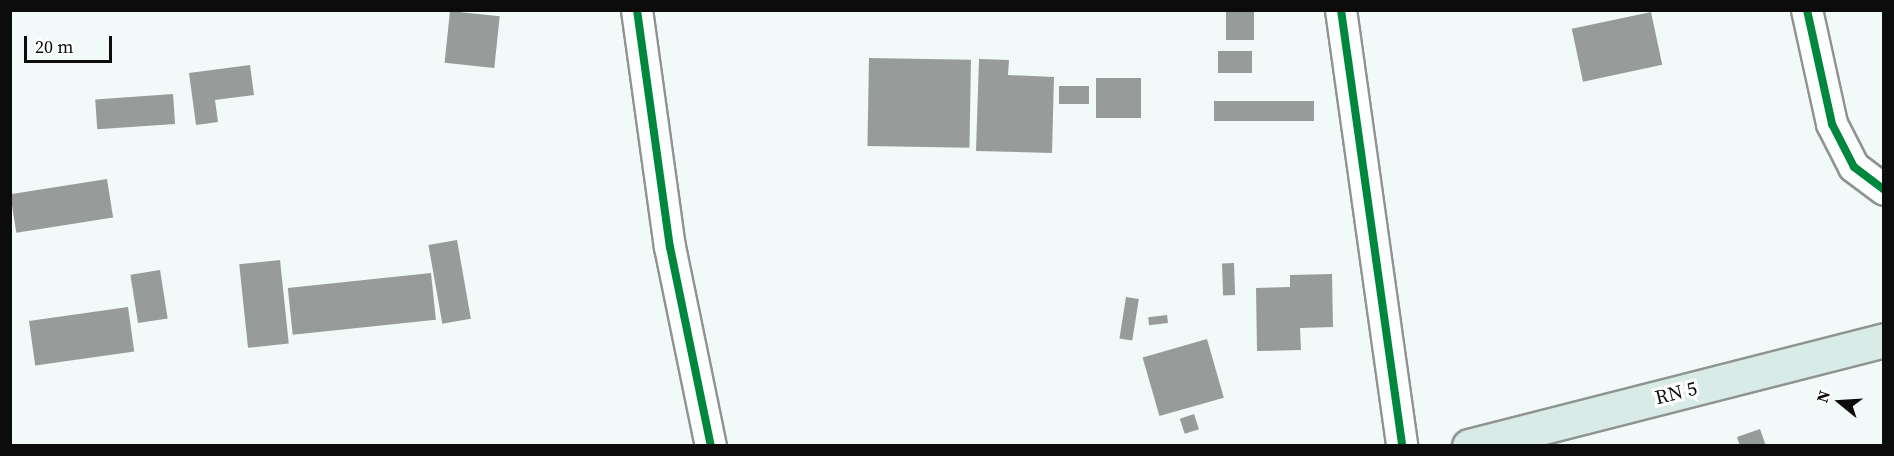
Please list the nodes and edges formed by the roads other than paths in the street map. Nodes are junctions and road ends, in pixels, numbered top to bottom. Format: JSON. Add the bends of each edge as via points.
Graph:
{"nodes":[{"id":1,"x":637,"y":10,"type":"edge"},
{"id":2,"x":1341,"y":10,"type":"edge"},
{"id":3,"x":1807,"y":10,"type":"edge"},
{"id":4,"x":1884,"y":190,"type":"edge"},
{"id":5,"x":1883,"y":342,"type":"edge"},
{"id":6,"x":711,"y":446,"type":"edge"},
{"id":7,"x":1402,"y":446,"type":"edge"},
{"id":8,"x":1469,"y":446,"type":"edge"}],
"edges":[{"from":1,"to":6,"type":"street","via":[[670,247]]},
{"from":2,"to":7,"type":"street"},
{"from":3,"to":4,"type":"street","via":[[1832,124],[1854,167]]},
{"from":5,"to":8,"type":"main road","name":"RN 5","number":"RN 5"}]}
